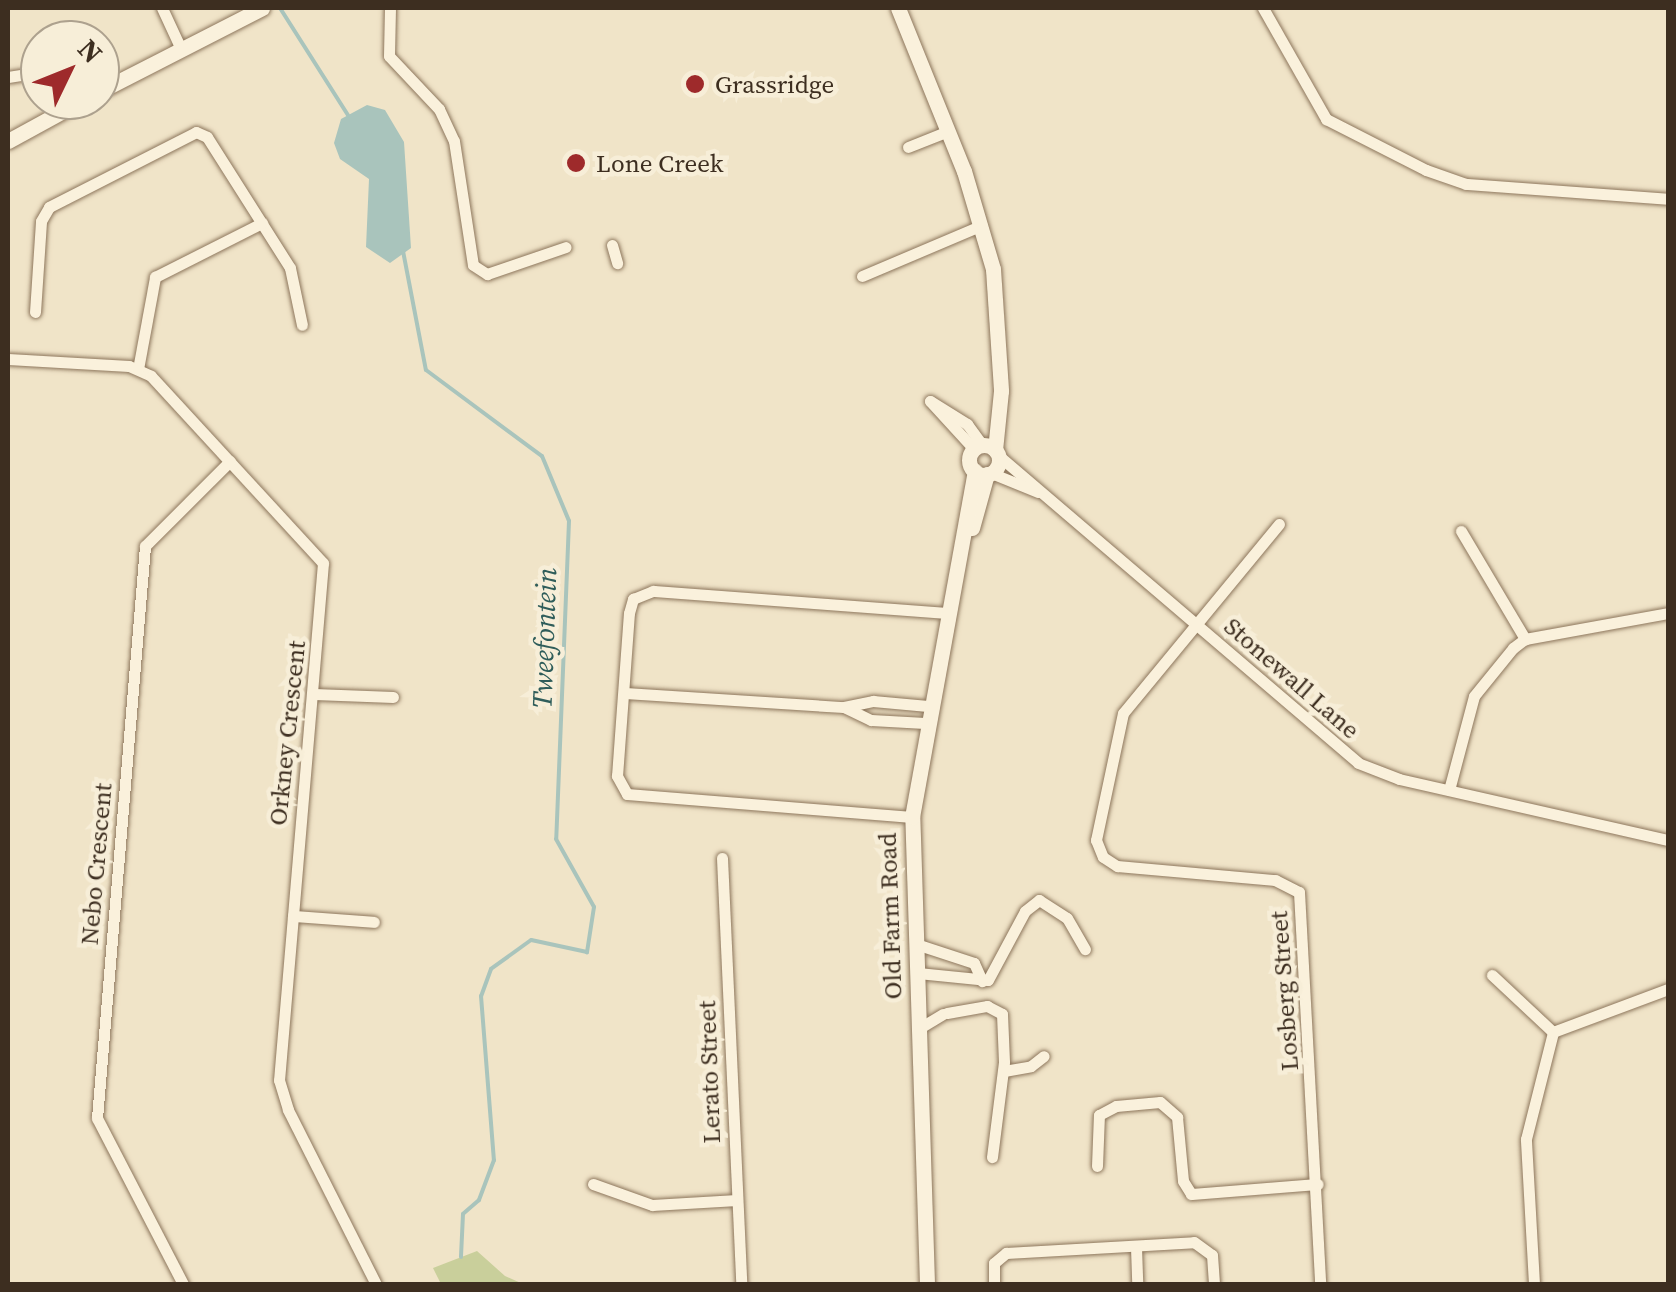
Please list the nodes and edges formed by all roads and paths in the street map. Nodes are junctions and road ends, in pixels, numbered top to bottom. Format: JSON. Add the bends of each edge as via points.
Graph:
{"nodes":[{"id":1,"x":162,"y":8,"type":"edge"},
{"id":2,"x":390,"y":8,"type":"edge"},
{"id":3,"x":898,"y":8,"type":"edge"},
{"id":4,"x":1269,"y":9,"type":"edge"},
{"id":5,"x":257,"y":10,"type":"edge"},
{"id":6,"x":181,"y":49,"type":"junction"},
{"id":7,"x":120,"y":81,"type":"edge"},
{"id":8,"x":43,"y":120,"type":"edge"},
{"id":9,"x":948,"y":131,"type":"junction"},
{"id":10,"x":13,"y":135,"type":"edge"},
{"id":11,"x":908,"y":147,"type":"dead end"},
{"id":12,"x":1668,"y":199,"type":"edge"},
{"id":13,"x":262,"y":223,"type":"junction"},
{"id":14,"x":982,"y":225,"type":"junction"},
{"id":15,"x":612,"y":245,"type":"dead end"},
{"id":16,"x":566,"y":247,"type":"dead end"},
{"id":17,"x":617,"y":263,"type":"dead end"},
{"id":18,"x":862,"y":276,"type":"dead end"},
{"id":19,"x":35,"y":312,"type":"dead end"},
{"id":20,"x":302,"y":325,"type":"dead end"},
{"id":21,"x":8,"y":359,"type":"edge"},
{"id":22,"x":138,"y":369,"type":"junction"},
{"id":23,"x":987,"y":449,"type":"junction"},
{"id":24,"x":230,"y":461,"type":"junction"},
{"id":25,"x":984,"y":473,"type":"junction"},
{"id":26,"x":1046,"y":495,"type":"junction"},
{"id":27,"x":1279,"y":524,"type":"dead end"},
{"id":28,"x":1460,"y":531,"type":"dead end"},
{"id":29,"x":948,"y":612,"type":"junction"},
{"id":30,"x":1668,"y":613,"type":"edge"},
{"id":31,"x":1195,"y":625,"type":"junction"},
{"id":32,"x":1525,"y":639,"type":"junction"},
{"id":33,"x":625,"y":693,"type":"junction"},
{"id":34,"x":314,"y":694,"type":"junction"},
{"id":35,"x":394,"y":698,"type":"dead end"},
{"id":36,"x":928,"y":706,"type":"junction"},
{"id":37,"x":844,"y":707,"type":"junction"},
{"id":38,"x":925,"y":723,"type":"junction"},
{"id":39,"x":1449,"y":790,"type":"junction"},
{"id":40,"x":912,"y":817,"type":"junction"},
{"id":41,"x":1668,"y":840,"type":"edge"},
{"id":42,"x":722,"y":858,"type":"dead end"},
{"id":43,"x":293,"y":916,"type":"junction"},
{"id":44,"x":374,"y":922,"type":"dead end"},
{"id":45,"x":916,"y":944,"type":"junction"},
{"id":46,"x":1085,"y":949,"type":"dead end"},
{"id":47,"x":918,"y":973,"type":"junction"},
{"id":48,"x":1492,"y":975,"type":"dead end"},
{"id":49,"x":982,"y":981,"type":"junction"},
{"id":50,"x":1668,"y":990,"type":"edge"},
{"id":51,"x":918,"y":1002,"type":"junction"},
{"id":52,"x":947,"y":1013,"type":"dead end"},
{"id":53,"x":918,"y":1028,"type":"junction"},
{"id":54,"x":1553,"y":1032,"type":"junction"},
{"id":55,"x":1044,"y":1056,"type":"dead end"},
{"id":56,"x":1004,"y":1071,"type":"junction"},
{"id":57,"x":992,"y":1158,"type":"dead end"},
{"id":58,"x":1097,"y":1166,"type":"dead end"},
{"id":59,"x":593,"y":1184,"type":"dead end"},
{"id":60,"x":1318,"y":1184,"type":"junction"},
{"id":61,"x":737,"y":1200,"type":"junction"},
{"id":62,"x":1136,"y":1247,"type":"junction"},
{"id":63,"x":183,"y":1284,"type":"edge"},
{"id":64,"x":376,"y":1284,"type":"edge"},
{"id":65,"x":741,"y":1284,"type":"edge"},
{"id":66,"x":927,"y":1284,"type":"edge"},
{"id":67,"x":994,"y":1284,"type":"edge"},
{"id":68,"x":1137,"y":1284,"type":"edge"},
{"id":69,"x":1214,"y":1284,"type":"edge"},
{"id":70,"x":1320,"y":1284,"type":"edge"},
{"id":71,"x":1534,"y":1284,"type":"edge"}],
"edges":[{"from":1,"to":6,"type":"street"},
{"from":2,"to":16,"type":"street","via":[[390,56],[448,123],[469,257],[480,272]]},
{"from":3,"to":9,"type":"street"},
{"from":4,"to":12,"type":"street","via":[[1326,119],[1426,170],[1466,184]]},
{"from":5,"to":6,"type":"street"},
{"from":6,"to":7,"type":"street"},
{"from":8,"to":10,"type":"street"},
{"from":9,"to":11,"type":"street"},
{"from":9,"to":14,"type":"street"},
{"from":13,"to":19,"type":"street","via":[[207,137],[190,134],[49,207]]},
{"from":13,"to":20,"type":"street","via":[[295,278]]},
{"from":13,"to":22,"type":"street","via":[[158,274]]},
{"from":14,"to":18,"type":"street"},
{"from":14,"to":23,"type":"street","via":[[998,298],[999,369]]},
{"from":15,"to":17,"type":"street"},
{"from":21,"to":22,"type":"street"},
{"from":22,"to":24,"type":"street","name":"Orkney Crescent"},
{"from":23,"to":25,"type":"street"},
{"from":23,"to":25,"type":"street","via":[[969,458]]},
{"from":23,"to":26,"type":"street","name":"Stonewall Lane"},
{"from":24,"to":34,"type":"street","name":"Orkney Crescent","via":[[323,563]]},
{"from":24,"to":63,"type":"street","name":"Nebo Crescent","via":[[145,546],[97,1108],[106,1145]]},
{"from":25,"to":26,"type":"street","name":"Stonewall Lane"},
{"from":25,"to":29,"type":"street","name":"Old Farm Road"},
{"from":26,"to":31,"type":"street","name":"Stonewall Lane"},
{"from":27,"to":31,"type":"street"},
{"from":28,"to":32,"type":"street"},
{"from":29,"to":33,"type":"street","via":[[642,593],[628,613]]},
{"from":29,"to":36,"type":"street","name":"Old Farm Road"},
{"from":30,"to":32,"type":"street"},
{"from":31,"to":39,"type":"street","name":"Stonewall Lane","via":[[1358,763]]},
{"from":31,"to":60,"type":"street","name":"Losberg Street","via":[[1118,723],[1096,834],[1107,861],[1285,882],[1298,892]]},
{"from":32,"to":39,"type":"street","via":[[1480,683]]},
{"from":33,"to":37,"type":"street"},
{"from":33,"to":40,"type":"street","via":[[617,776],[627,794]]},
{"from":34,"to":35,"type":"street"},
{"from":34,"to":43,"type":"street","name":"Orkney Crescent"},
{"from":36,"to":37,"type":"street"},
{"from":36,"to":38,"type":"street","name":"Old Farm Road"},
{"from":37,"to":38,"type":"street","via":[[871,720]]},
{"from":38,"to":40,"type":"street","name":"Old Farm Road"},
{"from":39,"to":41,"type":"street","name":"Stonewall Lane"},
{"from":40,"to":45,"type":"street","name":"Old Farm Road"},
{"from":42,"to":61,"type":"street","name":"Lerato Street"},
{"from":43,"to":44,"type":"street"},
{"from":43,"to":64,"type":"street","name":"Orkney Crescent","via":[[280,1091]]},
{"from":45,"to":47,"type":"street","name":"Old Farm Road"},
{"from":45,"to":49,"type":"street","via":[[974,963]]},
{"from":46,"to":49,"type":"street","via":[[1067,918],[1039,900],[1025,911],[1002,964]]},
{"from":47,"to":49,"type":"street"},
{"from":47,"to":51,"type":"street","name":"Old Farm Road"},
{"from":48,"to":54,"type":"street"},
{"from":50,"to":54,"type":"street"},
{"from":51,"to":53,"type":"street","name":"Old Farm Road"},
{"from":51,"to":53,"type":"street","via":[[943,1014]]},
{"from":52,"to":56,"type":"street","via":[[999,1010]]},
{"from":53,"to":66,"type":"street","name":"Old Farm Road"},
{"from":54,"to":71,"type":"street","via":[[1526,1139]]},
{"from":55,"to":56,"type":"street"},
{"from":56,"to":57,"type":"street"},
{"from":58,"to":60,"type":"street","via":[[1099,1115],[1116,1106],[1160,1102],[1178,1117],[1183,1182],[1191,1194]]},
{"from":59,"to":61,"type":"street","via":[[652,1205]]},
{"from":60,"to":70,"type":"street","name":"Losberg Street"},
{"from":61,"to":65,"type":"street","name":"Lerato Street"},
{"from":62,"to":67,"type":"street","via":[[1006,1253],[994,1263]]},
{"from":62,"to":68,"type":"street"},
{"from":62,"to":69,"type":"street","via":[[1200,1243],[1212,1255]]}]}
